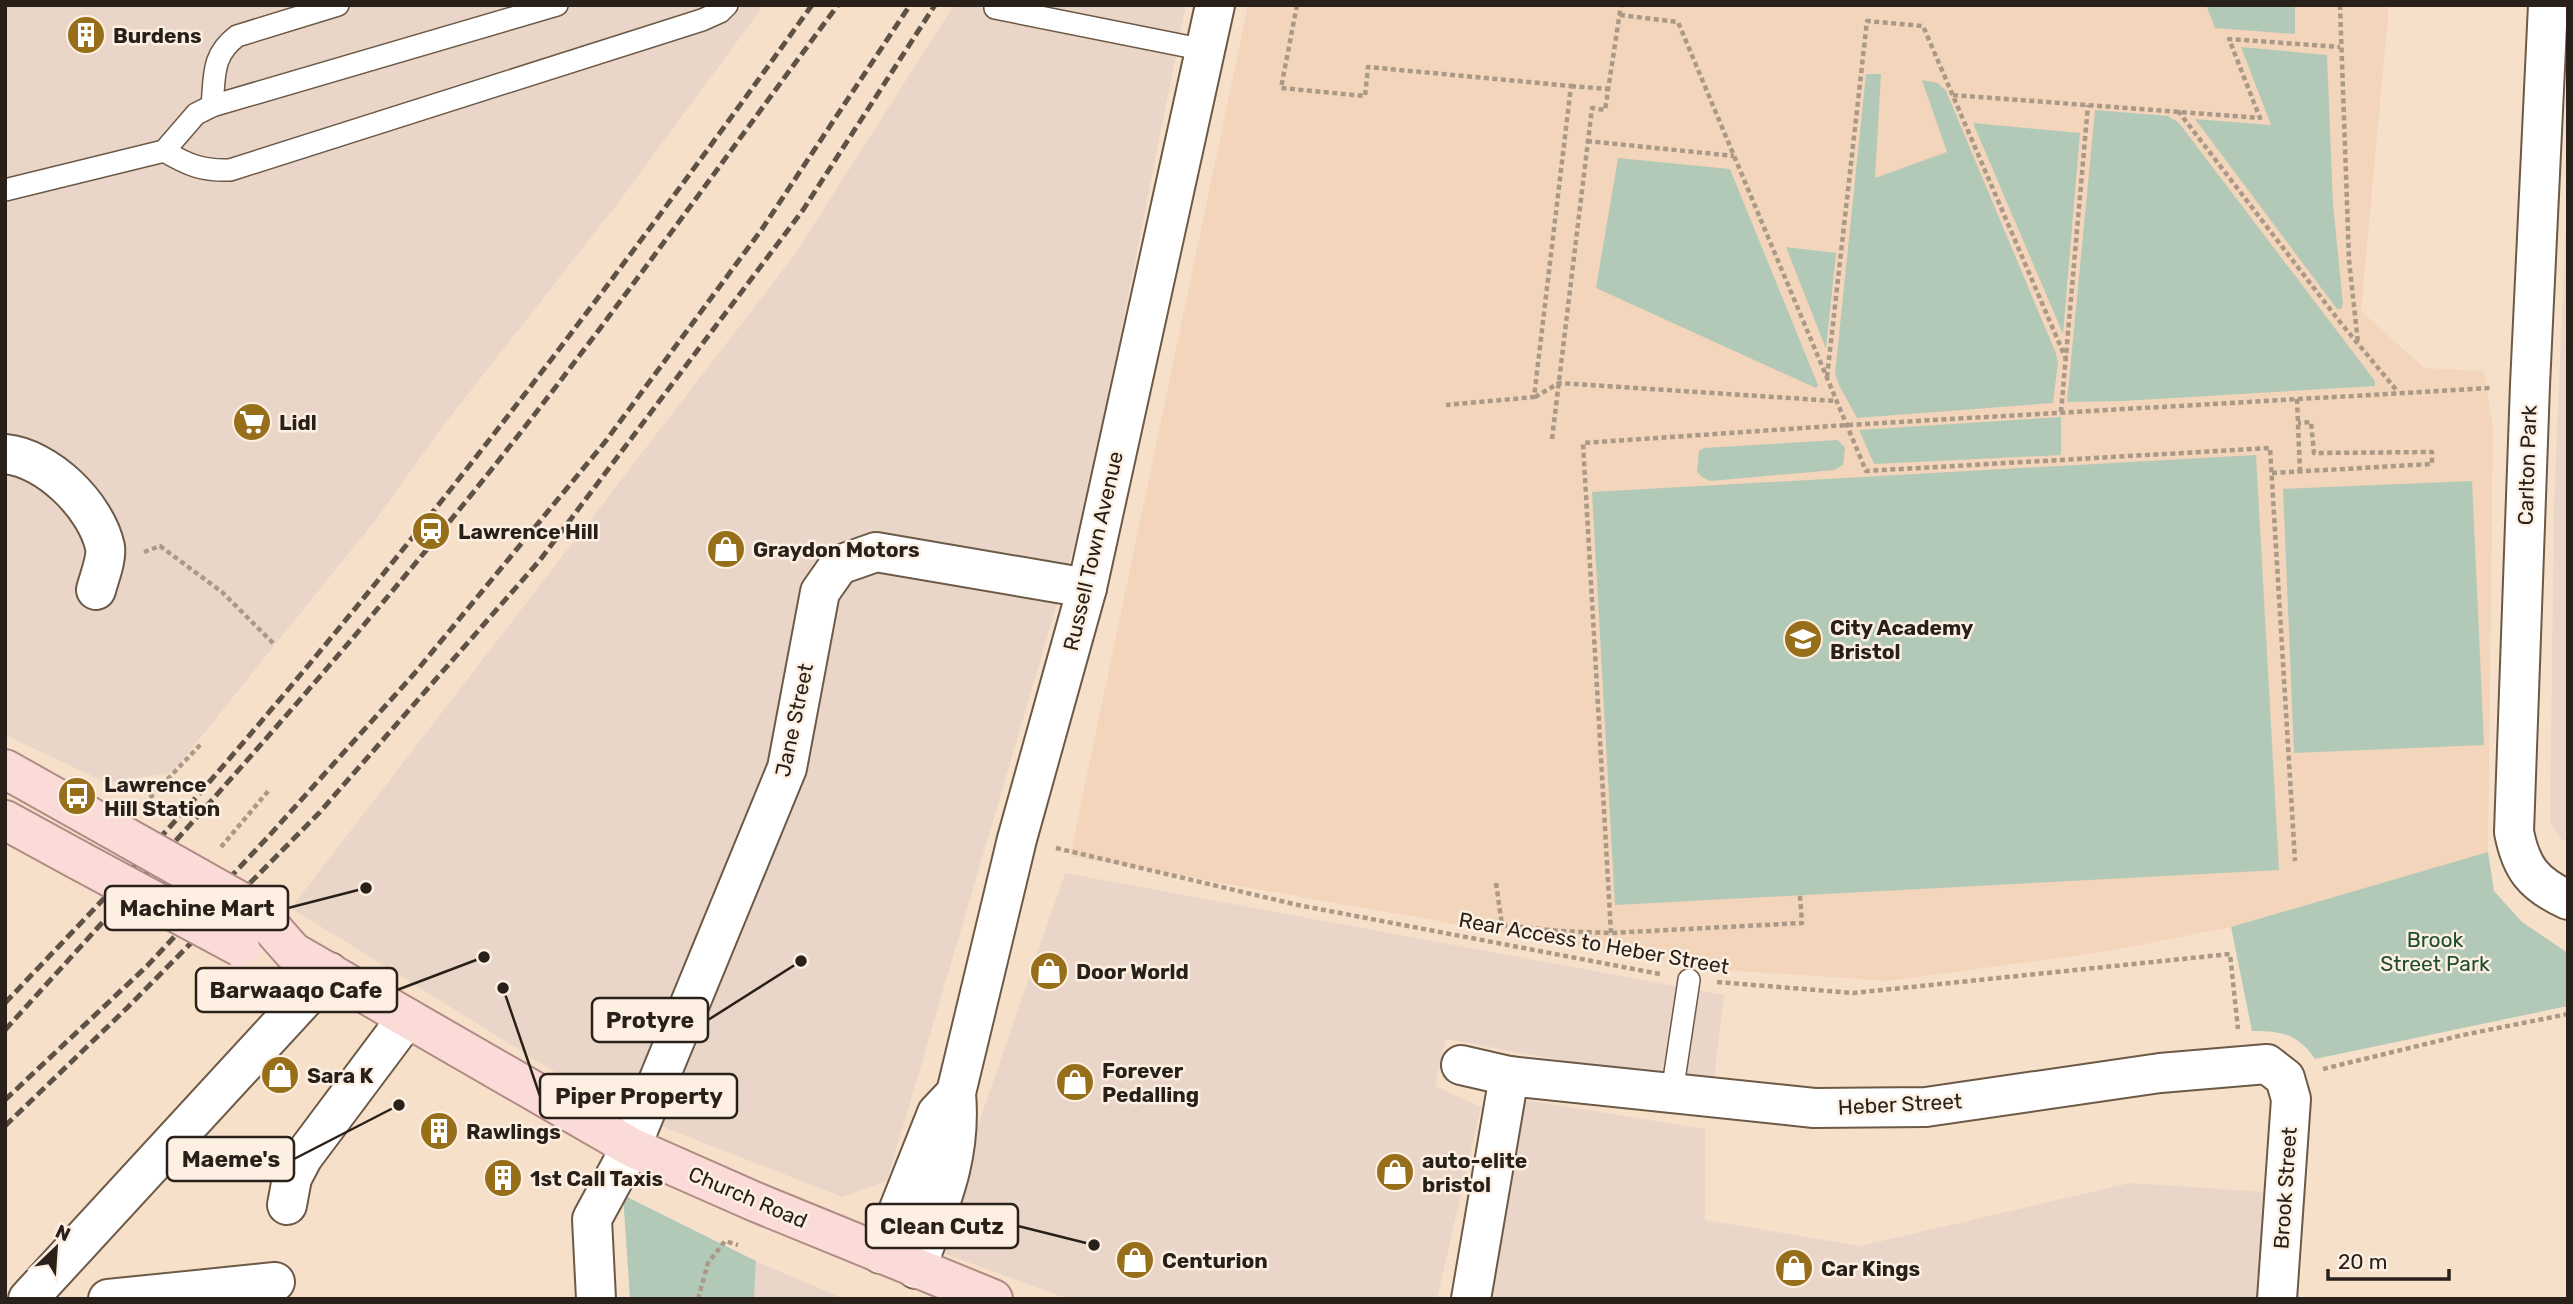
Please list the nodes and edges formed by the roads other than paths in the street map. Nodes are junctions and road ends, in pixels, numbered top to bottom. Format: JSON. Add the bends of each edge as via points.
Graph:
{"nodes":[{"id":1,"x":338,"y":5,"type":"edge"},
{"id":2,"x":557,"y":5,"type":"edge"},
{"id":3,"x":727,"y":5,"type":"edge"},
{"id":4,"x":1215,"y":5,"type":"edge"},
{"id":5,"x":2548,"y":5,"type":"edge"},
{"id":6,"x":995,"y":8,"type":"dead end"},
{"id":7,"x":1205,"y":50,"type":"junction"},
{"id":8,"x":212,"y":106,"type":"junction"},
{"id":9,"x":164,"y":151,"type":"junction"},
{"id":10,"x":5,"y":190,"type":"edge"},
{"id":11,"x":5,"y":454,"type":"edge"},
{"id":12,"x":1087,"y":588,"type":"junction"},
{"id":13,"x":96,"y":590,"type":"dead end"},
{"id":14,"x":5,"y":769,"type":"edge"},
{"id":15,"x":5,"y":820,"type":"edge"},
{"id":16,"x":2568,"y":900,"type":"edge"},
{"id":17,"x":293,"y":952,"type":"junction"},
{"id":18,"x":329,"y":972,"type":"junction"},
{"id":19,"x":1689,"y":980,"type":"road end"},
{"id":20,"x":407,"y":1018,"type":"junction"},
{"id":21,"x":1461,"y":1065,"type":"dead end"},
{"id":22,"x":1509,"y":1076,"type":"junction"},
{"id":23,"x":2285,"y":1078,"type":"joint"},
{"id":24,"x":1672,"y":1093,"type":"junction"},
{"id":25,"x":956,"y":1094,"type":"junction"},
{"id":26,"x":631,"y":1147,"type":"junction"},
{"id":27,"x":287,"y":1205,"type":"dead end"},
{"id":28,"x":881,"y":1254,"type":"junction"},
{"id":29,"x":916,"y":1269,"type":"junction"},
{"id":30,"x":275,"y":1282,"type":"dead end"},
{"id":31,"x":28,"y":1299,"type":"edge"},
{"id":32,"x":108,"y":1299,"type":"edge"},
{"id":33,"x":596,"y":1299,"type":"edge"},
{"id":34,"x":993,"y":1299,"type":"edge"},
{"id":35,"x":1471,"y":1299,"type":"edge"},
{"id":36,"x":2277,"y":1299,"type":"edge"}],
"edges":[{"from":1,"to":8,"type":"lane","via":[[237,36],[223,47],[216,64]]},
{"from":2,"to":8,"type":"lane"},
{"from":3,"to":9,"type":"lane","via":[[702,19],[230,170],[207,171]]},
{"from":4,"to":7,"type":"street","name":"Russell Town Avenue"},
{"from":5,"to":16,"type":"street","name":"Carlton Park","via":[[2514,832],[2518,854],[2530,876]]},
{"from":6,"to":7,"type":"lane"},
{"from":7,"to":12,"type":"street","name":"Russell Town Avenue"},
{"from":8,"to":9,"type":"lane","via":[[196,114]]},
{"from":9,"to":10,"type":"lane"},
{"from":11,"to":13,"type":"street","via":[[42,468],[82,499],[106,549]]},
{"from":12,"to":25,"type":"street","name":"Russell Town Avenue","via":[[1017,839]]},
{"from":12,"to":26,"type":"street","name":"Jane Street","via":[[876,552],[839,565],[820,592],[787,768]]},
{"from":14,"to":17,"type":"main road","name":"Church Road","bridge":true,"via":[[123,820],[257,911]]},
{"from":15,"to":17,"type":"main road","name":"Church Road","bridge":true,"via":[[240,947]]},
{"from":17,"to":18,"type":"main road","name":"Church Road"},
{"from":18,"to":20,"type":"main road","name":"Church Road"},
{"from":18,"to":31,"type":"street"},
{"from":19,"to":24,"type":"lane"},
{"from":20,"to":26,"type":"main road","name":"Church Road"},
{"from":20,"to":27,"type":"street","via":[[303,1157],[292,1178]]},
{"from":21,"to":22,"type":"street","name":"Heber Street"},
{"from":22,"to":24,"type":"street","name":"Heber Street"},
{"from":22,"to":35,"type":"street"},
{"from":23,"to":24,"type":"street","name":"Heber Street","via":[[2267,1064],[2242,1065],[1926,1107],[1814,1108]]},
{"from":23,"to":36,"type":"street","name":"Brook Street","via":[[2291,1099]]},
{"from":25,"to":28,"type":"street","name":"Russell Town Avenue","via":[[937,1113]]},
{"from":25,"to":29,"type":"street","name":"Russell Town Avenue","via":[[959,1121],[952,1171]]},
{"from":26,"to":28,"type":"main road","name":"Church Road"},
{"from":26,"to":33,"type":"street","name":"Jane Street","via":[[592,1219]]},
{"from":28,"to":29,"type":"main road","name":"Church Road"},
{"from":29,"to":34,"type":"main road","name":"Church Road"},
{"from":30,"to":32,"type":"street"}]}
